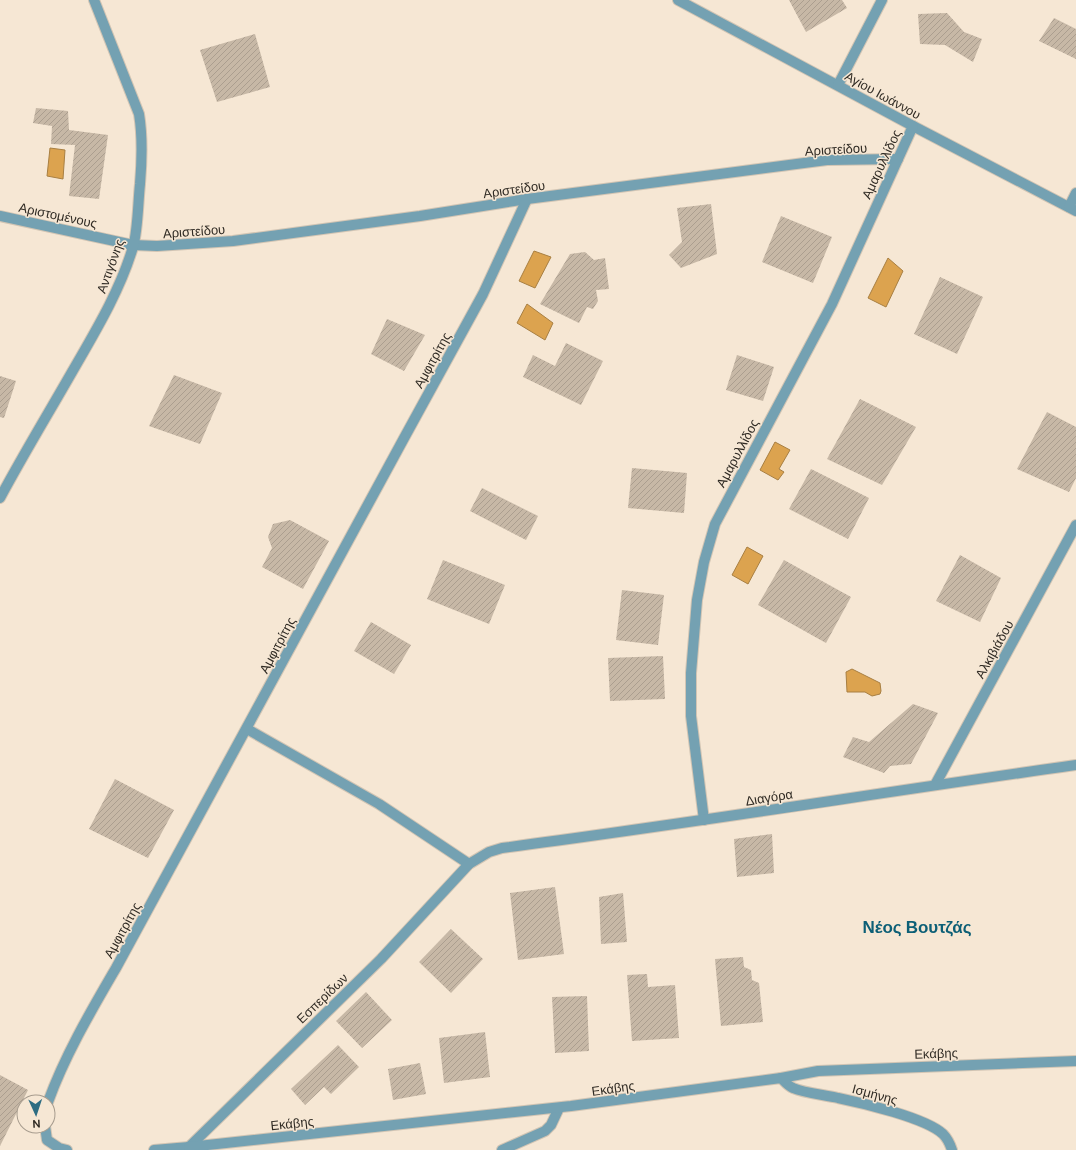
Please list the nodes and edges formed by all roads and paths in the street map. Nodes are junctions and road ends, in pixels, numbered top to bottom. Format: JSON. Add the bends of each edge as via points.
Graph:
{"nodes":[{"id":1,"x":94,"y":0,"type":"edge"},
{"id":2,"x":678,"y":0,"type":"edge"},
{"id":3,"x":882,"y":0,"type":"edge"},
{"id":4,"x":838,"y":85,"type":"junction"},
{"id":5,"x":913,"y":126,"type":"junction"},
{"id":6,"x":898,"y":160,"type":"junction"},
{"id":7,"x":1076,"y":193,"type":"edge"},
{"id":8,"x":527,"y":200,"type":"junction"},
{"id":9,"x":1072,"y":209,"type":"edge"},
{"id":10,"x":0,"y":216,"type":"edge"},
{"id":11,"x":134,"y":245,"type":"junction"},
{"id":12,"x":0,"y":498,"type":"edge"},
{"id":13,"x":1076,"y":525,"type":"edge"},
{"id":14,"x":247,"y":729,"type":"junction"},
{"id":15,"x":1076,"y":765,"type":"edge"},
{"id":16,"x":934,"y":785,"type":"junction"},
{"id":17,"x":704,"y":820,"type":"junction"},
{"id":18,"x":469,"y":864,"type":"junction"},
{"id":19,"x":1076,"y":1061,"type":"edge"},
{"id":20,"x":781,"y":1078,"type":"junction"},
{"id":21,"x":51,"y":1094,"type":"edge"},
{"id":22,"x":559,"y":1108,"type":"junction"},
{"id":23,"x":46,"y":1134,"type":"edge"},
{"id":24,"x":189,"y":1147,"type":"junction"},
{"id":25,"x":68,"y":1150,"type":"edge"},
{"id":26,"x":154,"y":1150,"type":"edge"},
{"id":27,"x":502,"y":1150,"type":"edge"},
{"id":28,"x":952,"y":1150,"type":"edge"}],
"edges":[{"from":1,"to":11,"type":"street","name":"Αντιγόνης","via":[[139,114],[142,128]]},
{"from":2,"to":4,"type":"street","name":"Αγίου Ιωάννου"},
{"from":3,"to":4,"type":"street"},
{"from":4,"to":5,"type":"street","name":"Αγίου Ιωάννου"},
{"from":5,"to":6,"type":"street","name":"Αμαρυλλίδος"},
{"from":5,"to":9,"type":"street","name":"Αγίου Ιωάννου"},
{"from":6,"to":8,"type":"street","name":"Αριστείδου","via":[[827,160]]},
{"from":6,"to":17,"type":"street","name":"Αμαρυλλίδος","via":[[832,304],[715,524],[697,600],[691,673],[691,716]]},
{"from":7,"to":9,"type":"street"},
{"from":8,"to":11,"type":"street","name":"Αριστείδου","via":[[234,241]]},
{"from":8,"to":14,"type":"street","name":"Αμφιτρίτης","via":[[483,294]]},
{"from":10,"to":11,"type":"street","name":"Αριστομένους"},
{"from":11,"to":12,"type":"street","name":"Αντιγόνης","via":[[112,300],[88,346]]},
{"from":13,"to":16,"type":"street","name":"Αλκιβιάδου"},
{"from":14,"to":18,"type":"street","via":[[379,804]]},
{"from":14,"to":21,"type":"street","name":"Αμφιτρίτης","via":[[86,1019]]},
{"from":15,"to":16,"type":"street","name":"Διαγόρα"},
{"from":16,"to":17,"type":"street","name":"Διαγόρα"},
{"from":17,"to":18,"type":"street","name":"Διαγόρα","via":[[502,848],[489,852]]},
{"from":18,"to":24,"type":"street","name":"Εσπερίδων","via":[[381,959]]},
{"from":19,"to":20,"type":"street","name":"Εκάβης","via":[[818,1070]]},
{"from":20,"to":22,"type":"street","name":"Εκάβης"},
{"from":20,"to":28,"type":"street","name":"Ισμήνης","via":[[793,1088],[840,1098],[929,1125],[942,1134]]},
{"from":22,"to":24,"type":"street","name":"Εκάβης"},
{"from":22,"to":27,"type":"street","via":[[551,1125],[545,1131]]},
{"from":23,"to":25,"type":"street","via":[[47,1140],[59,1148]]},
{"from":24,"to":26,"type":"street","name":"Εκάβης"}]}
